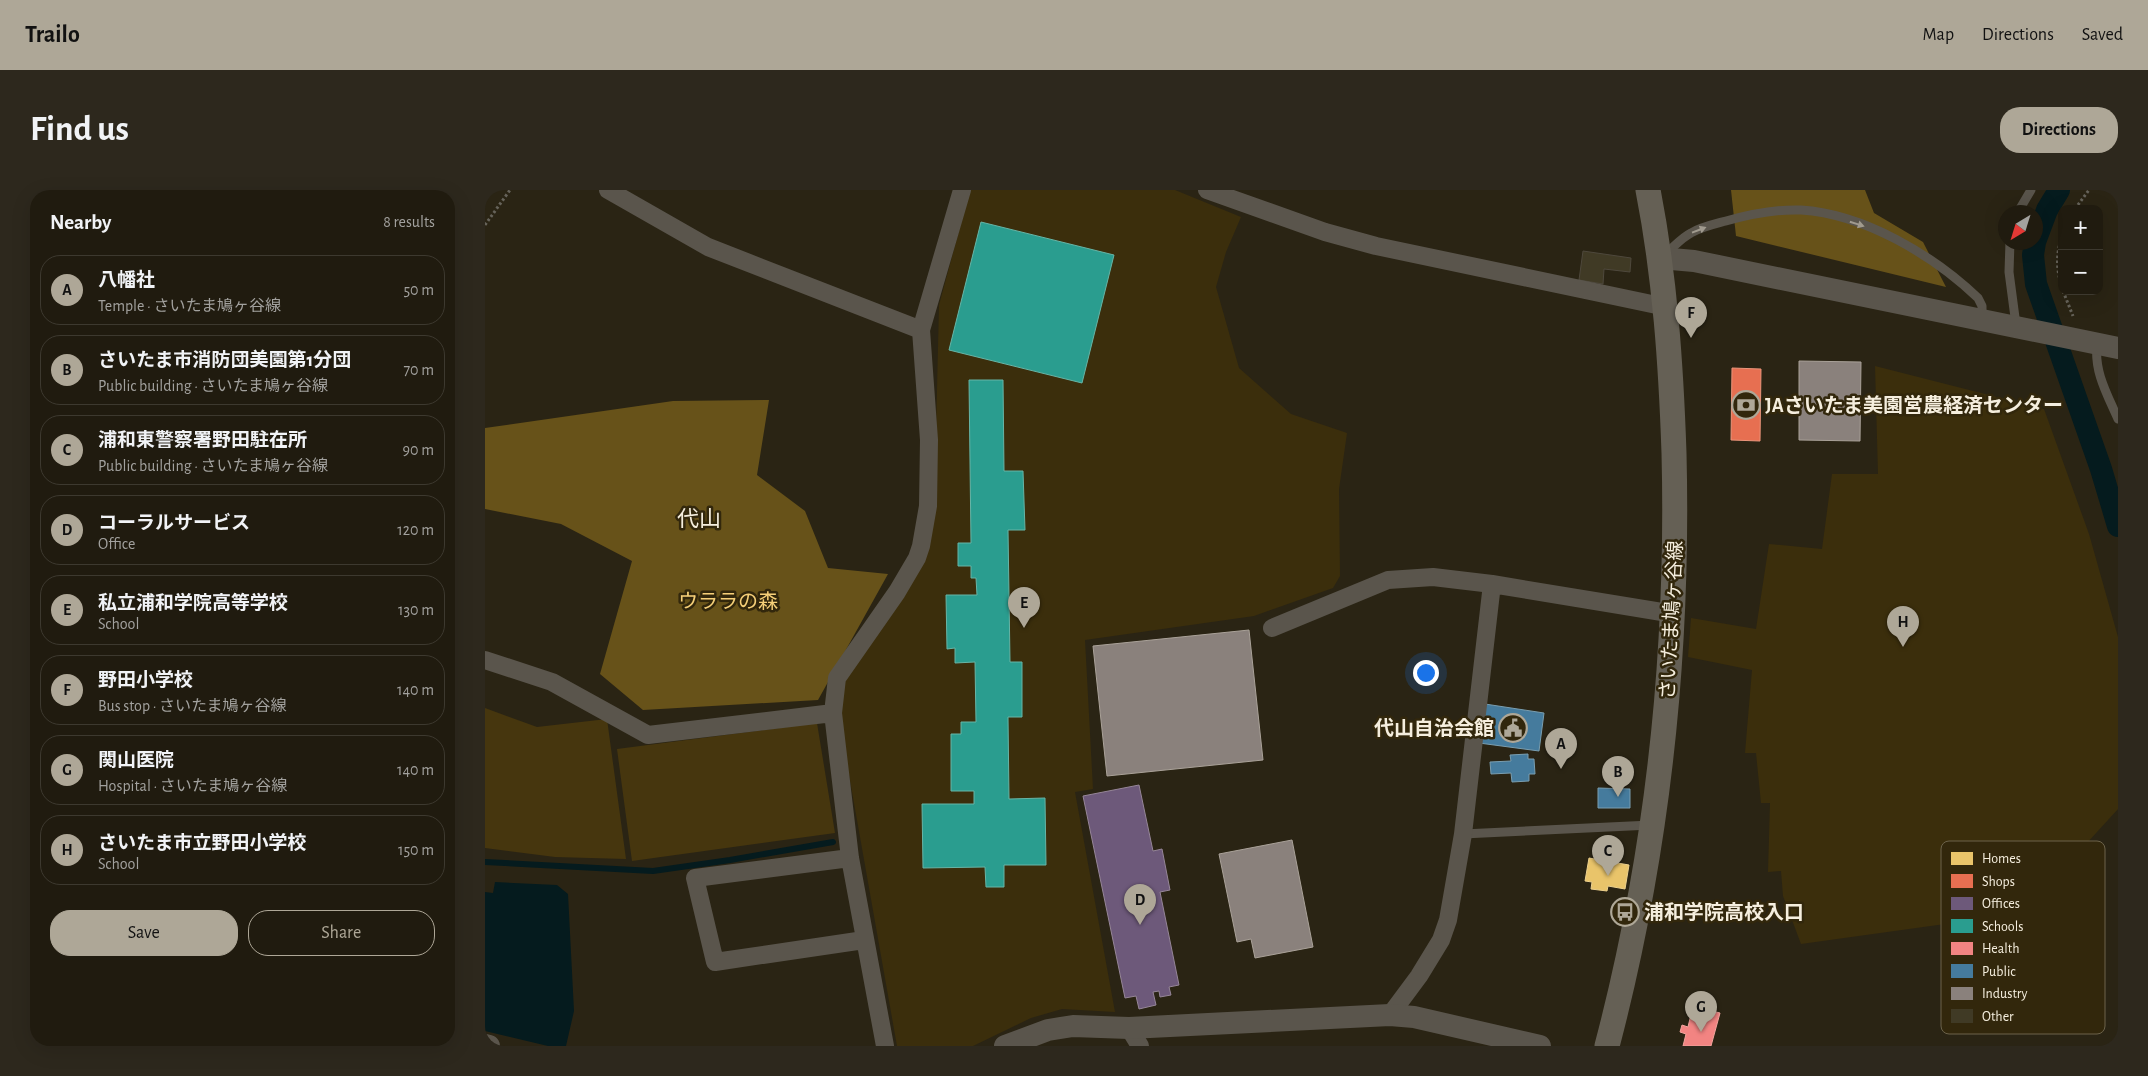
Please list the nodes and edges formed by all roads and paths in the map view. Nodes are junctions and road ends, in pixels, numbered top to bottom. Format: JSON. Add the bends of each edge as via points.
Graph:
{"nodes":[{"id":1,"x":510,"y":190,"type":"edge"},
{"id":2,"x":608,"y":190,"type":"edge"},
{"id":3,"x":962,"y":190,"type":"edge"},
{"id":4,"x":1207,"y":190,"type":"edge"},
{"id":5,"x":1648,"y":190,"type":"edge"},
{"id":6,"x":2031,"y":190,"type":"edge"},
{"id":7,"x":2089,"y":190,"type":"edge"},
{"id":8,"x":2023,"y":205,"type":"edge"},
{"id":9,"x":2078,"y":205,"type":"edge"},
{"id":10,"x":485,"y":226,"type":"edge"},
{"id":11,"x":2058,"y":249,"type":"edge"},
{"id":12,"x":2010,"y":250,"type":"edge"},
{"id":13,"x":1660,"y":258,"type":"junction"},
{"id":14,"x":2058,"y":276,"type":"edge"},
{"id":15,"x":2065,"y":295,"type":"edge"},
{"id":16,"x":1666,"y":307,"type":"junction"},
{"id":17,"x":1982,"y":321,"type":"junction"},
{"id":18,"x":2023,"y":329,"type":"junction"},
{"id":19,"x":921,"y":330,"type":"junction"},
{"id":20,"x":2073,"y":332,"type":"junction"},
{"id":21,"x":2108,"y":346,"type":"edge"},
{"id":22,"x":2118,"y":419,"type":"edge"},
{"id":23,"x":1493,"y":584,"type":"junction"},
{"id":24,"x":1674,"y":614,"type":"junction"},
{"id":25,"x":1272,"y":628,"type":"dead end"},
{"id":26,"x":485,"y":660,"type":"edge"},
{"id":27,"x":833,"y":713,"type":"junction"},
{"id":28,"x":1653,"y":825,"type":"junction"},
{"id":29,"x":1463,"y":834,"type":"junction"},
{"id":30,"x":848,"y":845,"type":"junction"},
{"id":31,"x":864,"y":940,"type":"junction"},
{"id":32,"x":1390,"y":1015,"type":"junction"},
{"id":33,"x":1135,"y":1037,"type":"edge"},
{"id":34,"x":485,"y":1045,"type":"edge"},
{"id":35,"x":489,"y":1046,"type":"edge"},
{"id":36,"x":885,"y":1046,"type":"edge"},
{"id":37,"x":1005,"y":1046,"type":"edge"},
{"id":38,"x":1540,"y":1046,"type":"edge"},
{"id":39,"x":1607,"y":1046,"type":"edge"}],
"edges":[{"from":1,"to":10,"type":"path"},
{"from":2,"to":19,"type":"street","via":[[708,247]]},
{"from":3,"to":19,"type":"street"},
{"from":4,"to":16,"type":"street","via":[[1325,232],[1376,246]]},
{"from":5,"to":13,"type":"main road","name":"さいたま鳩ヶ谷線"},
{"from":6,"to":8,"type":"lane"},
{"from":7,"to":9,"type":"path"},
{"from":11,"to":14,"type":"path"},
{"from":12,"to":18,"type":"lane","via":[[2009,272]]},
{"from":13,"to":16,"type":"main road","name":"さいたま鳩ヶ谷線"},
{"from":13,"to":17,"type":"street","via":[[1694,261]]},
{"from":13,"to":17,"type":"lane","one_way":true,"via":[[1685,237],[1708,226],[1756,212],[1803,210],[1872,228],[1926,255],[1978,298],[1982,306]]},
{"from":15,"to":20,"type":"path","via":[[2073,317]]},
{"from":16,"to":24,"type":"main road","name":"さいたま鳩ヶ谷線","via":[[1675,503]]},
{"from":17,"to":18,"type":"street"},
{"from":18,"to":20,"type":"street"},
{"from":19,"to":27,"type":"street","via":[[929,450],[928,506],[921,546],[897,592],[837,678]]},
{"from":20,"to":21,"type":"street"},
{"from":21,"to":22,"type":"lane","via":[[2095,359],[2097,372]]},
{"from":23,"to":24,"type":"street"},
{"from":23,"to":25,"type":"street","via":[[1433,578],[1388,580]]},
{"from":23,"to":29,"type":"street"},
{"from":24,"to":28,"type":"main road","name":"さいたま鳩ヶ谷線"},
{"from":26,"to":27,"type":"street","via":[[552,682],[648,735]]},
{"from":27,"to":30,"type":"street"},
{"from":28,"to":29,"type":"lane"},
{"from":28,"to":39,"type":"main road","name":"さいたま鳩ヶ谷線","via":[[1626,971]]},
{"from":29,"to":32,"type":"street","via":[[1448,920],[1441,940]]},
{"from":30,"to":31,"type":"street"},
{"from":30,"to":31,"type":"street","via":[[695,878],[715,962]]},
{"from":31,"to":36,"type":"street"},
{"from":32,"to":33,"type":"street"},
{"from":32,"to":38,"type":"street","via":[[1414,1017]]},
{"from":33,"to":37,"type":"street","via":[[1073,1026],[1048,1030]]},
{"from":34,"to":35,"type":"street"}]}
